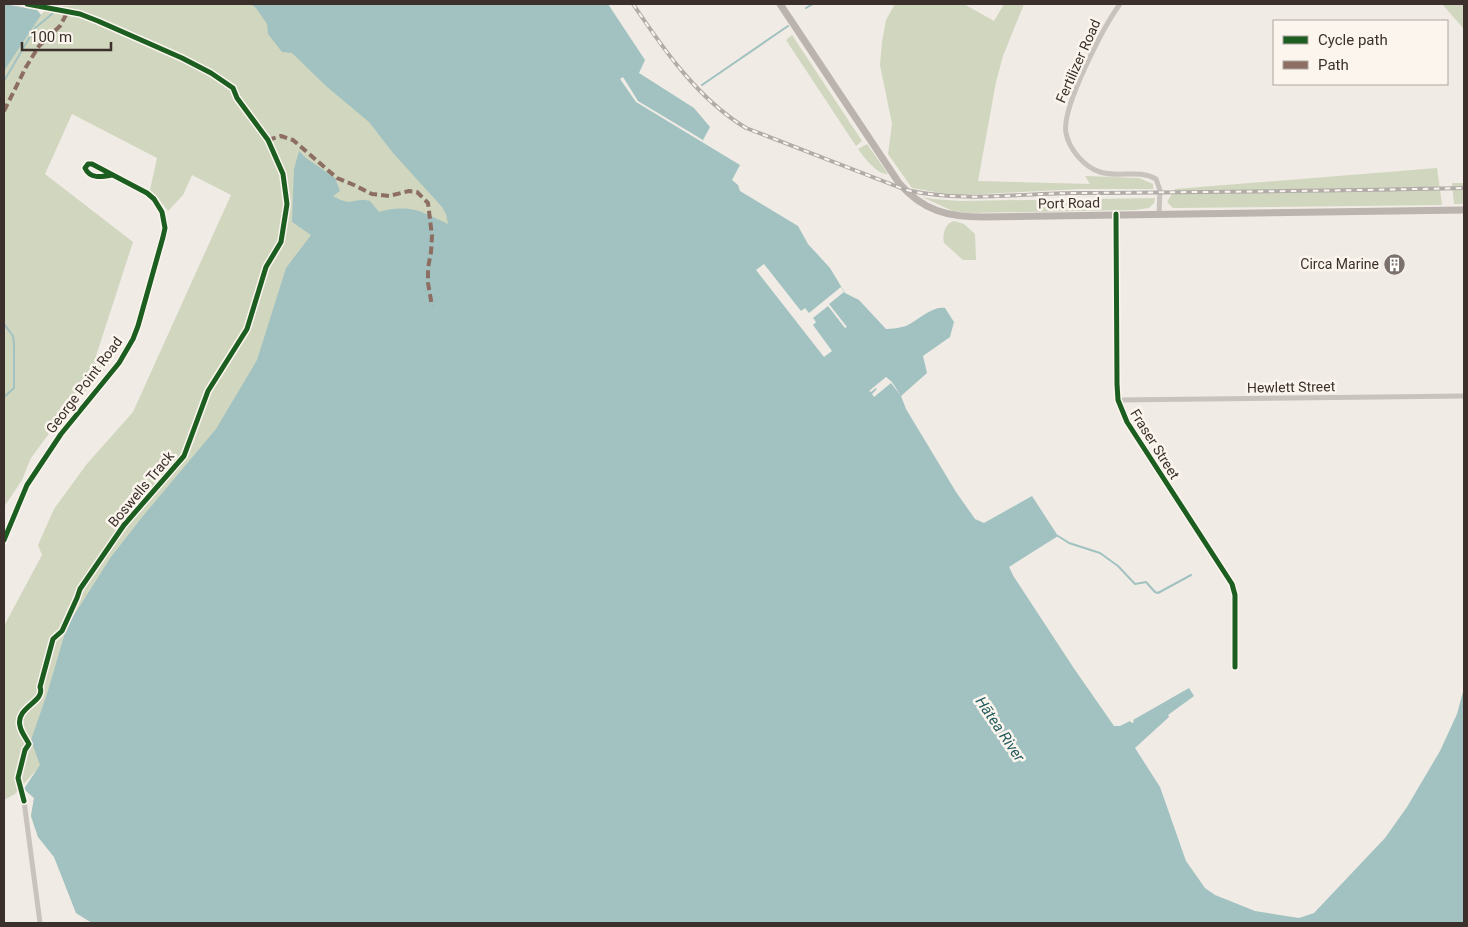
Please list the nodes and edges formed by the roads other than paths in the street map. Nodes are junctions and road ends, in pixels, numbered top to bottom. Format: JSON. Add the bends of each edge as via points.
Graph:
{"nodes":[{"id":1,"x":780,"y":4,"type":"edge"},
{"id":2,"x":1120,"y":4,"type":"edge"},
{"id":3,"x":112,"y":175,"type":"junction"},
{"id":4,"x":1464,"y":210,"type":"edge"},
{"id":5,"x":1116,"y":214,"type":"junction"},
{"id":6,"x":1159,"y":214,"type":"junction"},
{"id":7,"x":1464,"y":396,"type":"edge"},
{"id":8,"x":1118,"y":400,"type":"junction"},
{"id":9,"x":4,"y":540,"type":"edge"},
{"id":10,"x":1235,"y":667,"type":"dead end"},
{"id":11,"x":24,"y":801,"type":"dead end"},
{"id":12,"x":40,"y":923,"type":"edge"}],
"edges":[{"from":1,"to":5,"type":"main road","name":"Port Road","via":[[899,183],[921,203],[961,217]]},
{"from":2,"to":6,"type":"street","name":"Fertilizer Road","via":[[1106,24],[1070,101],[1065,133],[1072,150],[1099,172],[1145,175],[1156,179],[1160,190]]},
{"from":3,"to":3,"type":"street","name":"George Point Road","via":[[92,164],[84,168],[96,177]]},
{"from":3,"to":9,"type":"street","name":"George Point Road","via":[[154,199],[164,220],[163,237],[138,326],[119,363],[61,434],[27,485]]},
{"from":4,"to":6,"type":"main road","name":"Port Road"},
{"from":5,"to":6,"type":"main road","name":"Port Road"},
{"from":5,"to":8,"type":"street","name":"Fraser Street"},
{"from":7,"to":8,"type":"street","name":"Hewlett Street"},
{"from":8,"to":10,"type":"street","name":"Fraser Street","via":[[1126,422],[1232,584],[1235,595]]},
{"from":11,"to":12,"type":"street"}]}
